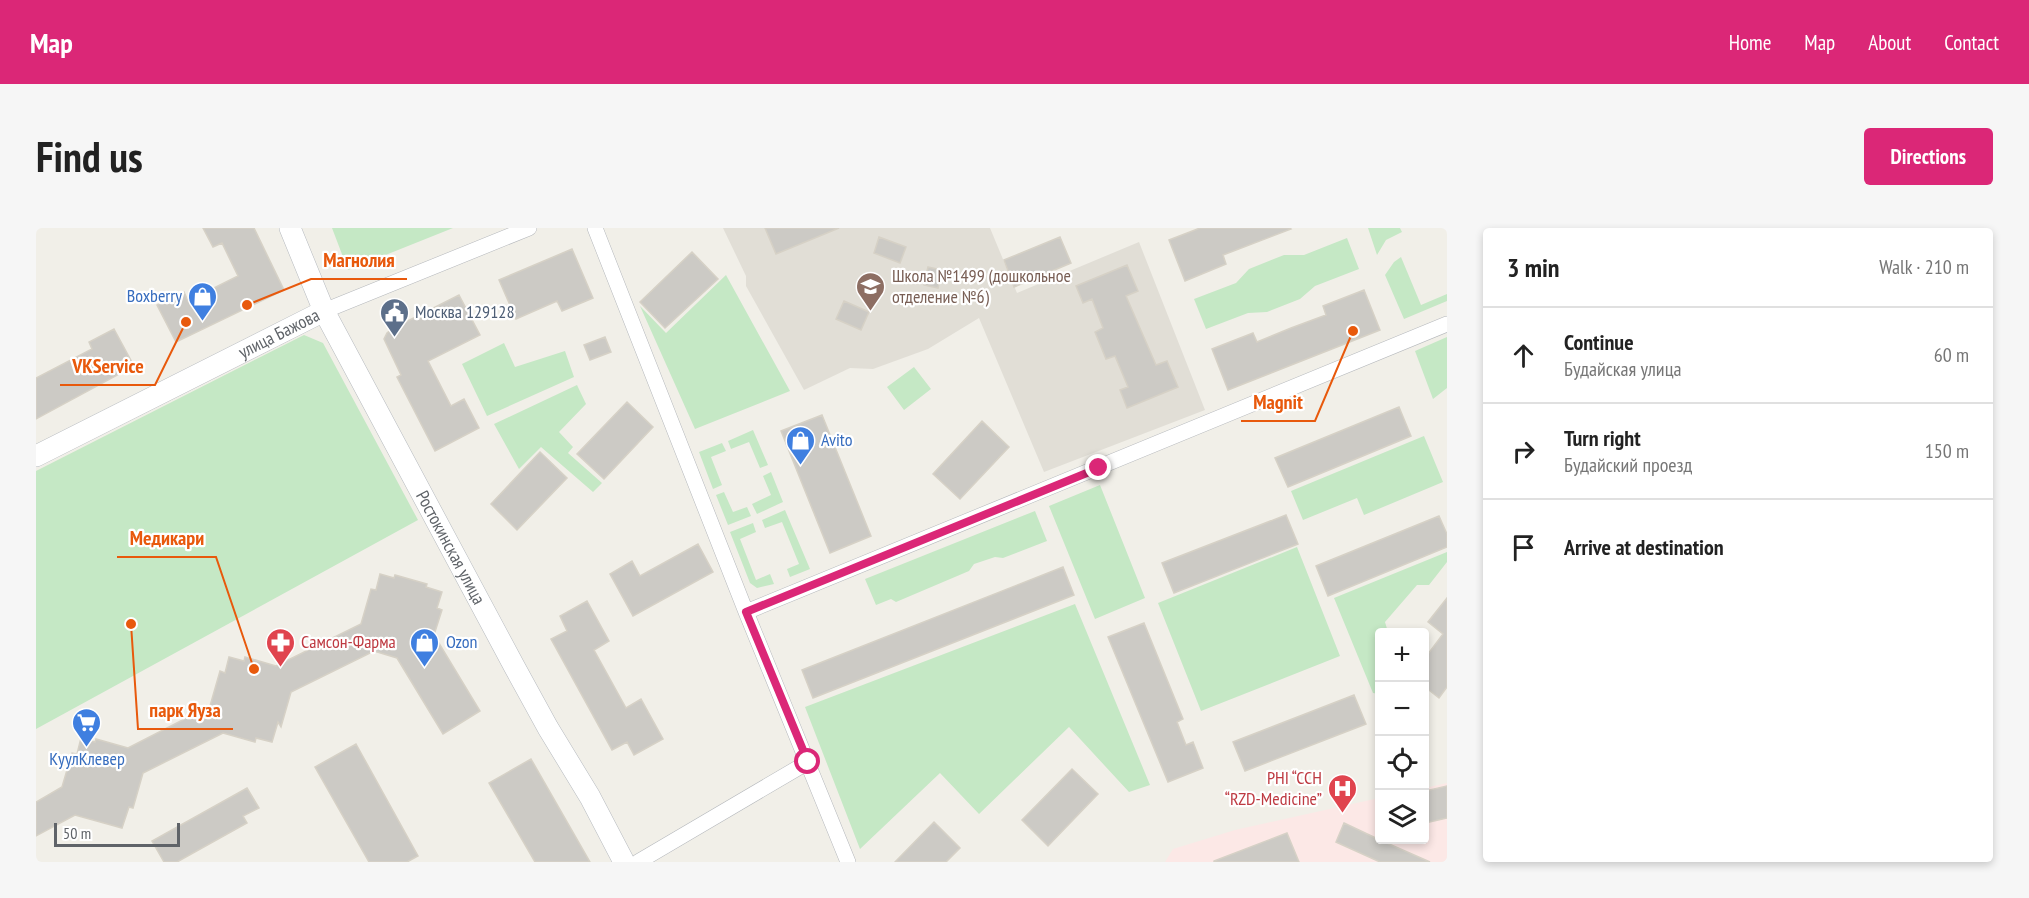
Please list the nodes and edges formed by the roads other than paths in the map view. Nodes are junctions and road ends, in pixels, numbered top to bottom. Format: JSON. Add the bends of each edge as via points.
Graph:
{"nodes":[{"id":1,"x":290,"y":228,"type":"edge"},
{"id":2,"x":529,"y":228,"type":"edge"},
{"id":3,"x":595,"y":228,"type":"edge"},
{"id":4,"x":324,"y":311,"type":"junction"},
{"id":5,"x":1447,"y":324,"type":"edge"},
{"id":6,"x":36,"y":456,"type":"edge"},
{"id":7,"x":746,"y":612,"type":"junction"},
{"id":8,"x":808,"y":762,"type":"junction"},
{"id":9,"x":624,"y":862,"type":"edge"},
{"id":10,"x":638,"y":862,"type":"edge"},
{"id":11,"x":848,"y":862,"type":"edge"}],
"edges":[{"from":1,"to":4,"type":"street","name":"Ростокинская улица"},
{"from":2,"to":4,"type":"street","name":"улица Бажова"},
{"from":3,"to":7,"type":"street"},
{"from":4,"to":6,"type":"street","name":"улица Бажова"},
{"from":4,"to":9,"type":"street","name":"Ростокинская улица"},
{"from":5,"to":7,"type":"street"},
{"from":7,"to":8,"type":"street"},
{"from":8,"to":10,"type":"street"},
{"from":8,"to":11,"type":"street"}]}
